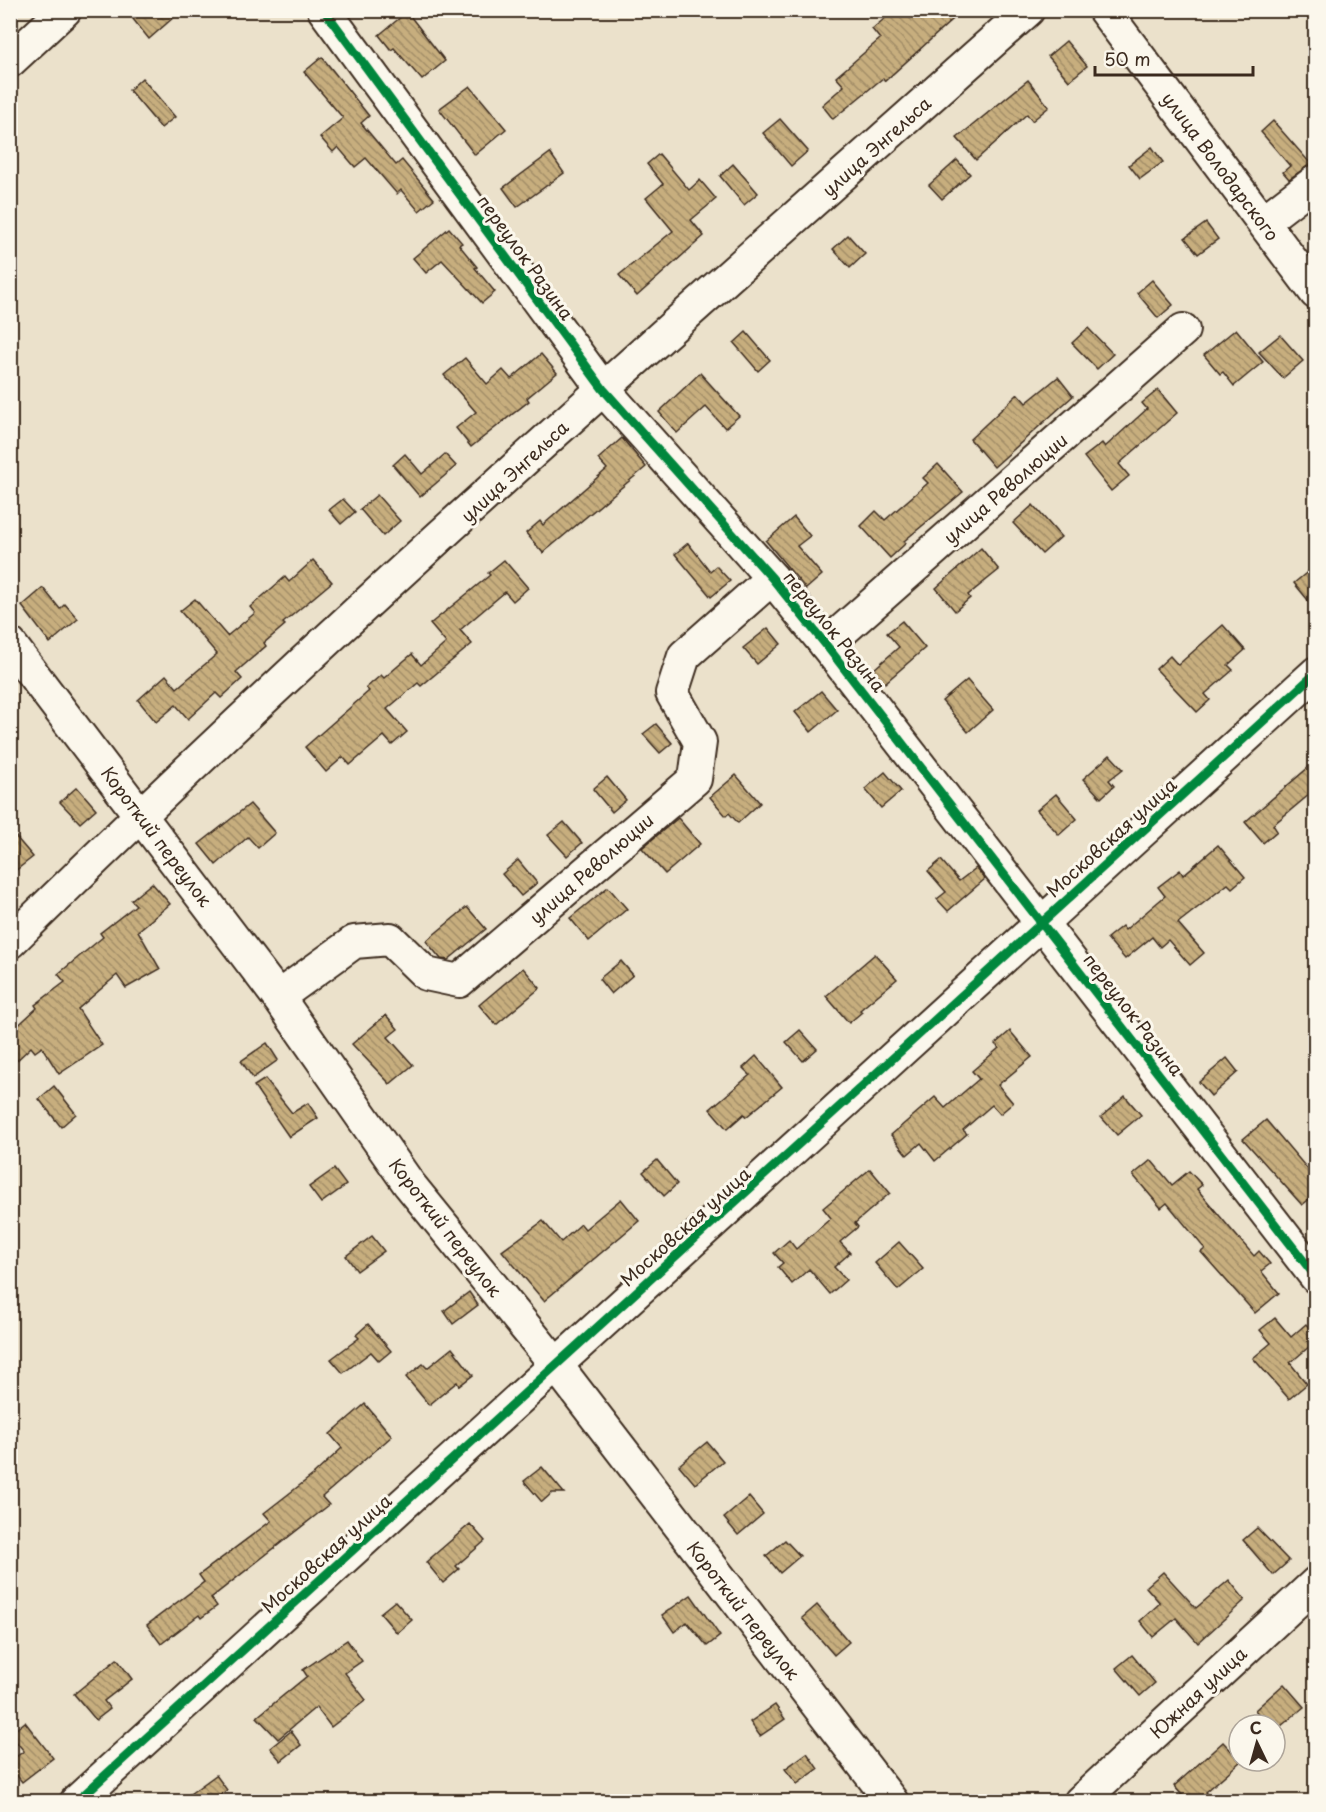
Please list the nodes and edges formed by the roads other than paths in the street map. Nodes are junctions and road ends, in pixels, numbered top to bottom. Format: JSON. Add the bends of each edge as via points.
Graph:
{"nodes":[{"id":1,"x":64,"y":10,"type":"edge"},
{"id":2,"x":324,"y":10,"type":"edge"},
{"id":3,"x":1028,"y":10,"type":"edge"},
{"id":4,"x":1104,"y":10,"type":"edge"},
{"id":5,"x":10,"y":61,"type":"edge"},
{"id":6,"x":1316,"y":181,"type":"edge"},
{"id":7,"x":1264,"y":221,"type":"junction"},
{"id":8,"x":1316,"y":293,"type":"edge"},
{"id":9,"x":1183,"y":330,"type":"dead end"},
{"id":10,"x":603,"y":389,"type":"junction"},
{"id":11,"x":772,"y":578,"type":"junction"},
{"id":12,"x":10,"y":644,"type":"edge"},
{"id":13,"x":826,"y":645,"type":"junction"},
{"id":14,"x":1316,"y":673,"type":"edge"},
{"id":15,"x":140,"y":814,"type":"junction"},
{"id":16,"x":1042,"y":922,"type":"junction"},
{"id":17,"x":10,"y":942,"type":"edge"},
{"id":18,"x":278,"y":997,"type":"junction"},
{"id":19,"x":1316,"y":1277,"type":"edge"},
{"id":20,"x":557,"y":1366,"type":"junction"},
{"id":21,"x":1316,"y":1582,"type":"edge"},
{"id":22,"x":76,"y":1802,"type":"edge"},
{"id":23,"x":892,"y":1802,"type":"edge"},
{"id":24,"x":1080,"y":1802,"type":"edge"}],
"edges":[{"from":1,"to":5,"type":"street"},
{"from":2,"to":10,"type":"street","name":"переулок Разина"},
{"from":3,"to":10,"type":"street","name":"улица Энгельса"},
{"from":4,"to":7,"type":"street","name":"улица Володарского"},
{"from":6,"to":7,"type":"street"},
{"from":7,"to":8,"type":"street","name":"улица Володарского"},
{"from":9,"to":13,"type":"street","name":"улица Революции"},
{"from":10,"to":11,"type":"street","name":"переулок Разина"},
{"from":10,"to":15,"type":"street","name":"улица Энгельса"},
{"from":11,"to":13,"type":"street","name":"переулок Разина"},
{"from":11,"to":18,"type":"street","name":"улица Революции","via":[[684,656],[672,693],[700,742],[695,779],[459,981],[426,974],[390,939],[354,942]]},
{"from":12,"to":15,"type":"street","name":"Короткий переулок"},
{"from":13,"to":16,"type":"street","name":"переулок Разина"},
{"from":14,"to":16,"type":"street","name":"Московская улица"},
{"from":15,"to":17,"type":"street","name":"улица Энгельса"},
{"from":15,"to":18,"type":"street","name":"Короткий переулок"},
{"from":16,"to":19,"type":"street","name":"переулок Разина"},
{"from":16,"to":20,"type":"street","name":"Московская улица"},
{"from":18,"to":20,"type":"street","name":"Короткий переулок","via":[[409,1184]]},
{"from":20,"to":22,"type":"street","name":"Московская улица"},
{"from":20,"to":23,"type":"street","name":"Короткий переулок"},
{"from":21,"to":24,"type":"street","name":"Южная улица"}]}
